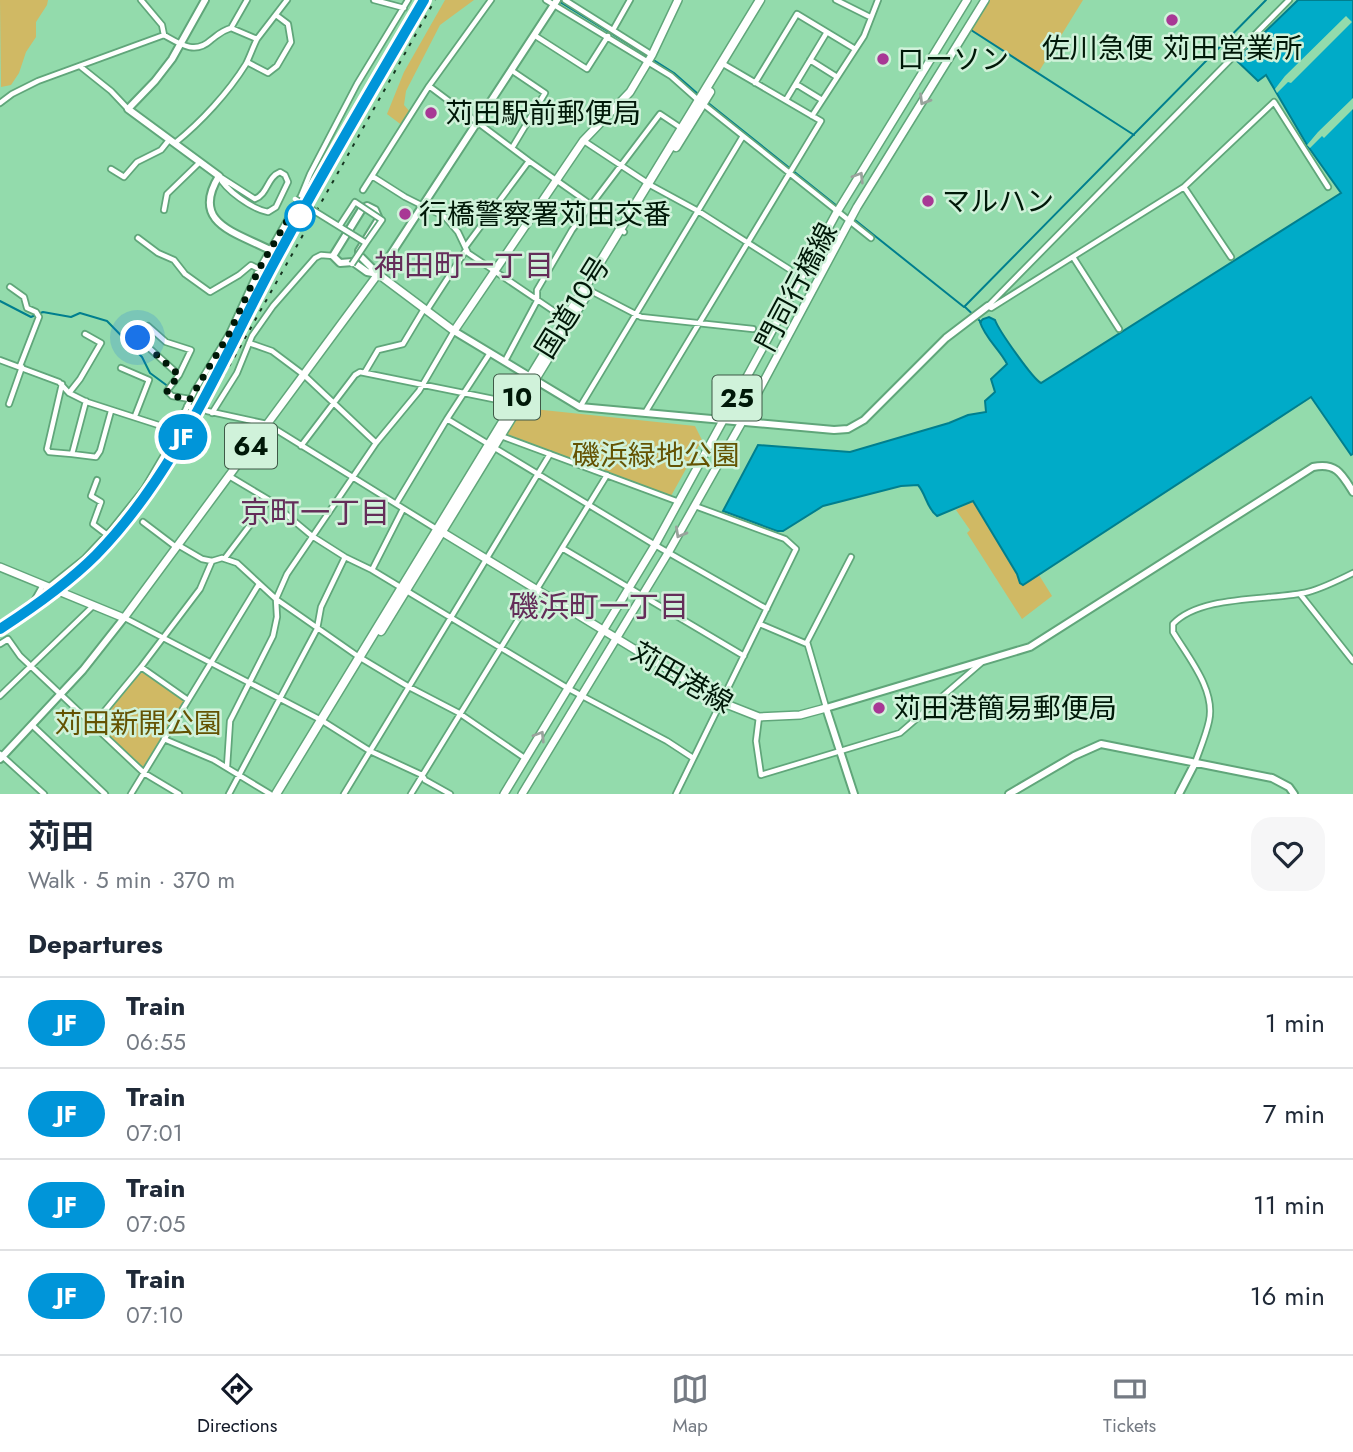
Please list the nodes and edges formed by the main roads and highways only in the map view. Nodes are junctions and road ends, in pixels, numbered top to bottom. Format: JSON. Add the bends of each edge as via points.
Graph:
{"nodes":[{"id":1,"x":678,"y":0,"type":"edge"},
{"id":2,"x":760,"y":0,"type":"edge"},
{"id":3,"x":766,"y":0,"type":"edge"},
{"id":4,"x":967,"y":0,"type":"edge"},
{"id":5,"x":985,"y":0,"type":"edge"},
{"id":6,"x":701,"y":102,"type":"junction"},
{"id":7,"x":622,"y":230,"type":"junction"},
{"id":8,"x":568,"y":320,"type":"junction"},
{"id":9,"x":517,"y":404,"type":"junction"},
{"id":10,"x":491,"y":446,"type":"junction"},
{"id":11,"x":439,"y":531,"type":"junction"},
{"id":12,"x":0,"y":566,"type":"edge"},
{"id":13,"x":604,"y":631,"type":"junction"},
{"id":14,"x":617,"y":640,"type":"junction"},
{"id":15,"x":826,"y":708,"type":"road end"},
{"id":16,"x":323,"y":722,"type":"junction"},
{"id":17,"x":276,"y":794,"type":"edge"},
{"id":18,"x":282,"y":794,"type":"edge"},
{"id":19,"x":504,"y":794,"type":"edge"},
{"id":20,"x":522,"y":794,"type":"edge"}],
"edges":[{"from":1,"to":12,"type":"main road","number":"64","via":[[630,92],[583,141],[454,331],[378,274],[124,618]]},
{"from":2,"to":6,"type":"highway","name":"国道10号","number":"10"},
{"from":3,"to":6,"type":"highway","name":"国道10号","number":"10"},
{"from":13,"to":4,"type":"main road","name":"門司行橋線","number":"25","one_way":true,"via":[[680,502],[837,212]]},
{"from":5,"to":14,"type":"main road","name":"門司行橋線","number":"25","one_way":true,"via":[[849,222],[742,422]]},
{"from":6,"to":7,"type":"highway","name":"国道10号","number":"10"},
{"from":7,"to":8,"type":"highway","name":"国道10号","number":"10"},
{"from":7,"to":8,"type":"highway","name":"国道10号","number":"10"},
{"from":8,"to":9,"type":"highway","name":"国道10号","number":"10"},
{"from":9,"to":10,"type":"highway","name":"国道10号","number":"10"},
{"from":9,"to":10,"type":"highway","name":"国道10号","number":"10"},
{"from":10,"to":11,"type":"highway","name":"国道10号","number":"10"},
{"from":11,"to":13,"type":"main road","name":"苅田港線"},
{"from":11,"to":16,"type":"highway","name":"国道10号","number":"10"},
{"from":13,"to":14,"type":"main road","name":"苅田港線"},
{"from":19,"to":13,"type":"main road","name":"門司行橋線","number":"25","one_way":true},
{"from":14,"to":15,"type":"main road","name":"苅田港線","via":[[721,702],[759,717]]},
{"from":14,"to":20,"type":"main road","name":"門司行橋線","number":"25"},
{"from":16,"to":17,"type":"highway","name":"国道10号","number":"10"},
{"from":16,"to":18,"type":"highway","name":"国道10号","number":"10"}]}
